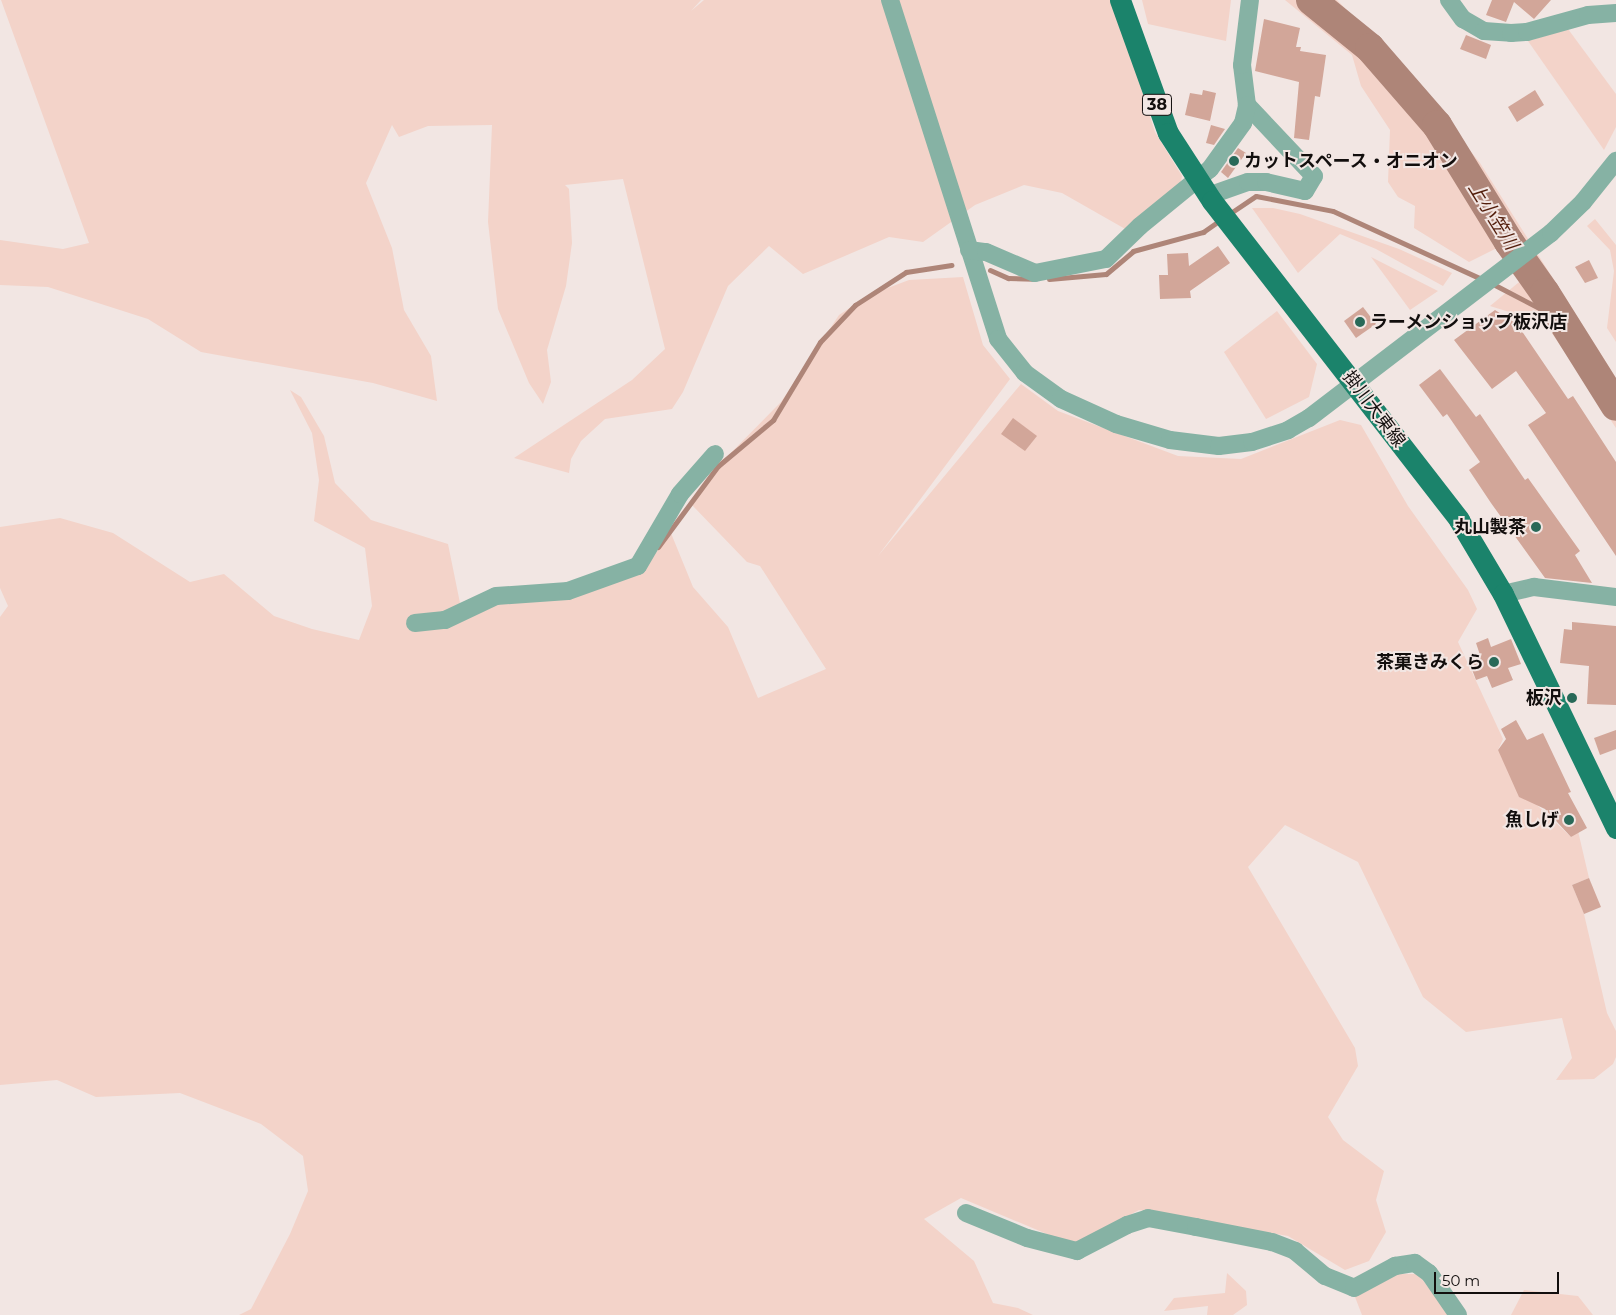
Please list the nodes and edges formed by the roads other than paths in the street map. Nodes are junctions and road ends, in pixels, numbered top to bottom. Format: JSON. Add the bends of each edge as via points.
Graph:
{"nodes":[{"id":1,"x":890,"y":0,"type":"edge"},
{"id":2,"x":1120,"y":0,"type":"edge"},
{"id":3,"x":1250,"y":0,"type":"edge"},
{"id":4,"x":1448,"y":0,"type":"edge"},
{"id":5,"x":1616,"y":12,"type":"edge"},
{"id":6,"x":1247,"y":105,"type":"junction"},
{"id":7,"x":1616,"y":161,"type":"edge"},
{"id":8,"x":1206,"y":192,"type":"junction"},
{"id":9,"x":969,"y":250,"type":"junction"},
{"id":10,"x":1355,"y":383,"type":"junction"},
{"id":11,"x":715,"y":454,"type":"dead end"},
{"id":12,"x":1503,"y":594,"type":"junction"},
{"id":13,"x":1616,"y":597,"type":"edge"},
{"id":14,"x":415,"y":623,"type":"dead end"},
{"id":15,"x":1616,"y":828,"type":"edge"},
{"id":16,"x":966,"y":1213,"type":"dead end"},
{"id":17,"x":1458,"y":1315,"type":"edge"}],
"edges":[{"from":1,"to":9,"type":"street"},
{"from":2,"to":8,"type":"main road","name":"掛川大東線","number":"38","via":[[1168,133]]},
{"from":3,"to":6,"type":"street","via":[[1242,65]]},
{"from":4,"to":5,"type":"street","via":[[1463,19],[1484,30],[1511,33],[1527,32],[1588,15]]},
{"from":6,"to":8,"type":"street","via":[[1243,123]]},
{"from":6,"to":8,"type":"street","via":[[1314,176],[1311,185],[1305,191],[1266,182],[1248,182]]},
{"from":7,"to":10,"type":"street","via":[[1583,202],[1551,233]]},
{"from":8,"to":9,"type":"street","via":[[1140,226],[1106,259],[1035,273],[986,252]]},
{"from":8,"to":10,"type":"main road","name":"掛川大東線","number":"38"},
{"from":9,"to":10,"type":"street","via":[[998,339],[1025,373],[1061,400],[1116,424],[1170,440],[1219,446],[1252,442],[1288,430]]},
{"from":10,"to":12,"type":"main road","name":"掛川大東線","number":"38","via":[[1459,520]]},
{"from":11,"to":14,"type":"street","via":[[680,494],[638,566],[568,591],[496,596],[444,620]]},
{"from":12,"to":13,"type":"street","via":[[1534,587]]},
{"from":12,"to":15,"type":"main road","name":"掛川大東線","number":"38"},
{"from":16,"to":17,"type":"street","via":[[1027,1238],[1077,1251],[1127,1225],[1148,1218],[1196,1227],[1272,1242],[1295,1251],[1325,1276],[1354,1288],[1395,1266],[1415,1263],[1429,1273]]}]}
